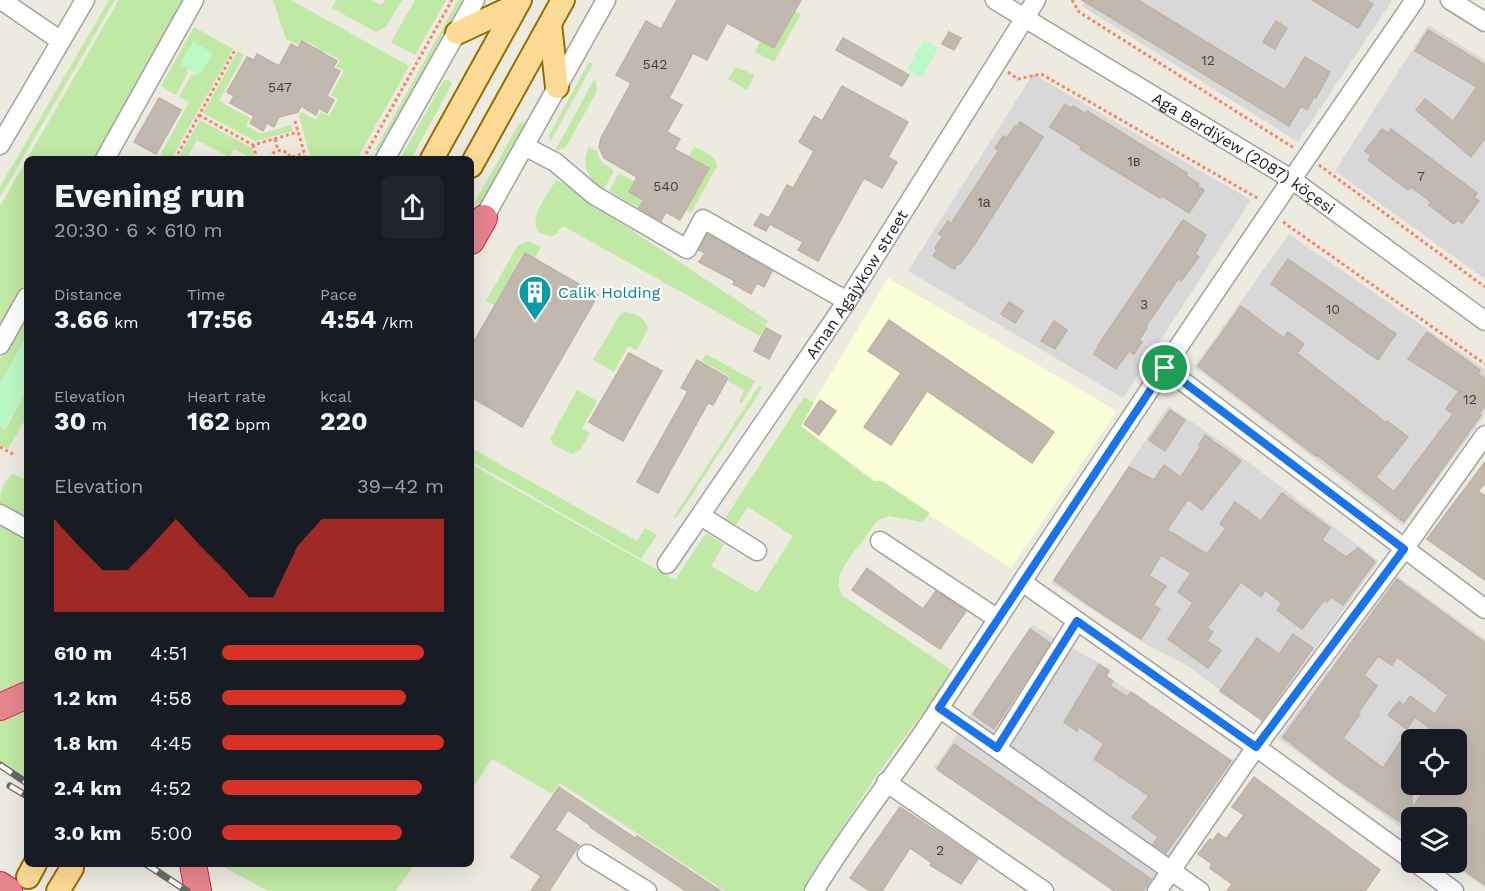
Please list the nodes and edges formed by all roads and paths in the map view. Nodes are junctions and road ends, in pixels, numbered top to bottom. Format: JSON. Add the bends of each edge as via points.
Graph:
{"nodes":[{"id":1,"x":1,"y":0,"type":"edge"},
{"id":2,"x":85,"y":0,"type":"edge"},
{"id":3,"x":194,"y":0,"type":"edge"},
{"id":4,"x":452,"y":0,"type":"edge"},
{"id":5,"x":476,"y":0,"type":"edge"},
{"id":6,"x":563,"y":0,"type":"edge"},
{"id":7,"x":606,"y":0,"type":"edge"},
{"id":8,"x":995,"y":0,"type":"edge"},
{"id":9,"x":1036,"y":0,"type":"edge"},
{"id":10,"x":1072,"y":0,"type":"edge"},
{"id":11,"x":1415,"y":0,"type":"edge"},
{"id":12,"x":1450,"y":0,"type":"edge"},
{"id":13,"x":519,"y":3,"type":"edge"},
{"id":14,"x":1025,"y":18,"type":"junction"},
{"id":15,"x":1485,"y":22,"type":"edge"},
{"id":16,"x":550,"y":24,"type":"junction"},
{"id":17,"x":457,"y":33,"type":"junction"},
{"id":18,"x":61,"y":41,"type":"junction"},
{"id":19,"x":235,"y":50,"type":"dead end"},
{"id":20,"x":412,"y":61,"type":"dead end"},
{"id":21,"x":416,"y":64,"type":"junction"},
{"id":22,"x":1004,"y":69,"type":"dead end"},
{"id":23,"x":557,"y":87,"type":"junction"},
{"id":24,"x":199,"y":115,"type":"junction"},
{"id":25,"x":295,"y":121,"type":"dead end"},
{"id":26,"x":298,"y":132,"type":"junction"},
{"id":27,"x":275,"y":139,"type":"junction"},
{"id":28,"x":0,"y":145,"type":"edge"},
{"id":29,"x":253,"y":145,"type":"junction"},
{"id":30,"x":524,"y":146,"type":"junction"},
{"id":31,"x":278,"y":150,"type":"junction"},
{"id":32,"x":304,"y":153,"type":"junction"},
{"id":33,"x":107,"y":156,"type":"edge"},
{"id":34,"x":176,"y":156,"type":"edge"},
{"id":35,"x":256,"y":156,"type":"edge"},
{"id":36,"x":272,"y":156,"type":"edge"},
{"id":37,"x":290,"y":156,"type":"edge"},
{"id":38,"x":296,"y":156,"type":"edge"},
{"id":39,"x":305,"y":156,"type":"edge"},
{"id":40,"x":365,"y":156,"type":"edge"},
{"id":41,"x":387,"y":156,"type":"edge"},
{"id":42,"x":434,"y":156,"type":"edge"},
{"id":43,"x":1307,"y":156,"type":"junction"},
{"id":44,"x":474,"y":161,"type":"edge"},
{"id":45,"x":1291,"y":179,"type":"junction"},
{"id":46,"x":1269,"y":213,"type":"junction"},
{"id":47,"x":484,"y":218,"type":"joint"},
{"id":48,"x":474,"y":236,"type":"edge"},
{"id":49,"x":1485,"y":286,"type":"edge"},
{"id":50,"x":846,"y":301,"type":"junction"},
{"id":51,"x":24,"y":302,"type":"edge"},
{"id":52,"x":1485,"y":321,"type":"edge"},
{"id":53,"x":0,"y":345,"type":"edge"},
{"id":54,"x":1485,"y":364,"type":"edge"},
{"id":55,"x":1165,"y":368,"type":"junction"},
{"id":56,"x":1485,"y":435,"type":"edge"},
{"id":57,"x":0,"y":447,"type":"edge"},
{"id":58,"x":13,"y":454,"type":"dead end"},
{"id":59,"x":0,"y":514,"type":"edge"},
{"id":60,"x":701,"y":516,"type":"junction"},
{"id":61,"x":24,"y":527,"type":"edge"},
{"id":62,"x":880,"y":541,"type":"dead end"},
{"id":63,"x":1404,"y":549,"type":"junction"},
{"id":64,"x":757,"y":551,"type":"dead end"},
{"id":65,"x":667,"y":564,"type":"dead end"},
{"id":66,"x":1022,"y":582,"type":"junction"},
{"id":67,"x":1485,"y":609,"type":"edge"},
{"id":68,"x":998,"y":619,"type":"junction"},
{"id":69,"x":1077,"y":621,"type":"junction"},
{"id":70,"x":24,"y":696,"type":"edge"},
{"id":71,"x":0,"y":707,"type":"edge"},
{"id":72,"x":939,"y":708,"type":"junction"},
{"id":73,"x":1256,"y":747,"type":"junction"},
{"id":74,"x":997,"y":748,"type":"junction"},
{"id":75,"x":886,"y":782,"type":"junction"},
{"id":76,"x":1401,"y":852,"type":"edge"},
{"id":77,"x":587,"y":854,"type":"dead end"},
{"id":78,"x":194,"y":867,"type":"edge"},
{"id":79,"x":72,"y":868,"type":"dead end"},
{"id":80,"x":1172,"y":870,"type":"junction"},
{"id":81,"x":1429,"y":873,"type":"edge"},
{"id":82,"x":24,"y":877,"type":"edge"},
{"id":83,"x":0,"y":885,"type":"edge"},
{"id":84,"x":58,"y":891,"type":"edge"},
{"id":85,"x":198,"y":891,"type":"edge"},
{"id":86,"x":647,"y":891,"type":"edge"},
{"id":87,"x":814,"y":891,"type":"edge"},
{"id":88,"x":1044,"y":891,"type":"edge"},
{"id":89,"x":1157,"y":891,"type":"edge"},
{"id":90,"x":1200,"y":891,"type":"edge"},
{"id":91,"x":1454,"y":891,"type":"edge"}],
"edges":[{"from":1,"to":18,"type":"street"},
{"from":2,"to":18,"type":"street"},
{"from":3,"to":33,"type":"street"},
{"from":4,"to":21,"type":"path"},
{"from":5,"to":17,"type":"street"},
{"from":6,"to":16,"type":"main road"},
{"from":7,"to":23,"type":"street"},
{"from":8,"to":14,"type":"street","name":"Aga Berdiýew (2087) köçesi"},
{"from":9,"to":14,"type":"street","name":"Aman Agajykow street"},
{"from":10,"to":43,"type":"path","via":[[1079,12]]},
{"from":11,"to":43,"type":"street"},
{"from":12,"to":15,"type":"street"},
{"from":13,"to":17,"type":"main road"},
{"from":13,"to":42,"type":"main road"},
{"from":14,"to":45,"type":"street","name":"Aga Berdiýew (2087) köçesi"},
{"from":14,"to":50,"type":"street","name":"Aman Agajykow street"},
{"from":16,"to":23,"type":"main road"},
{"from":16,"to":44,"type":"main road"},
{"from":17,"to":41,"type":"street"},
{"from":18,"to":28,"type":"street"},
{"from":19,"to":24,"type":"path"},
{"from":20,"to":21,"type":"path"},
{"from":21,"to":40,"type":"path"},
{"from":22,"to":46,"type":"path","via":[[1018,79],[1041,74],[1260,200]]},
{"from":23,"to":30,"type":"street"},
{"from":24,"to":29,"type":"path"},
{"from":24,"to":34,"type":"path"},
{"from":25,"to":26,"type":"path"},
{"from":26,"to":27,"type":"path"},
{"from":26,"to":32,"type":"path"},
{"from":27,"to":29,"type":"path"},
{"from":27,"to":31,"type":"path"},
{"from":29,"to":35,"type":"path"},
{"from":30,"to":47,"type":"street"},
{"from":30,"to":50,"type":"street","via":[[555,162],[594,195],[687,249],[703,219]]},
{"from":31,"to":36,"type":"path"},
{"from":31,"to":37,"type":"path"},
{"from":32,"to":38,"type":"path"},
{"from":32,"to":39,"type":"path"},
{"from":43,"to":45,"type":"street"},
{"from":43,"to":49,"type":"path"},
{"from":45,"to":46,"type":"street"},
{"from":45,"to":52,"type":"street","name":"Aga Berdiýew (2087) köçesi"},
{"from":46,"to":54,"type":"path"},
{"from":46,"to":55,"type":"street"},
{"from":47,"to":48,"type":"highway"},
{"from":50,"to":60,"type":"street","name":"Aman Agajykow street"},
{"from":51,"to":53,"type":"street"},
{"from":55,"to":63,"type":"street"},
{"from":55,"to":66,"type":"street"},
{"from":56,"to":63,"type":"street"},
{"from":57,"to":58,"type":"path"},
{"from":59,"to":61,"type":"street"},
{"from":60,"to":64,"type":"street"},
{"from":60,"to":65,"type":"street","name":"Aman Agajykow street"},
{"from":62,"to":68,"type":"street"},
{"from":63,"to":67,"type":"street"},
{"from":63,"to":73,"type":"street"},
{"from":66,"to":68,"type":"street"},
{"from":66,"to":69,"type":"street"},
{"from":68,"to":72,"type":"street"},
{"from":69,"to":73,"type":"street"},
{"from":69,"to":74,"type":"street"},
{"from":70,"to":71,"type":"highway"},
{"from":72,"to":74,"type":"street"},
{"from":72,"to":75,"type":"street"},
{"from":73,"to":76,"type":"street"},
{"from":73,"to":80,"type":"street"},
{"from":74,"to":80,"type":"street"},
{"from":75,"to":87,"type":"street"},
{"from":75,"to":88,"type":"street"},
{"from":77,"to":86,"type":"street"},
{"from":78,"to":85,"type":"highway"},
{"from":79,"to":84,"type":"main road"},
{"from":80,"to":89,"type":"street"},
{"from":80,"to":90,"type":"street"},
{"from":81,"to":91,"type":"street"},
{"from":82,"to":83,"type":"highway"}]}
